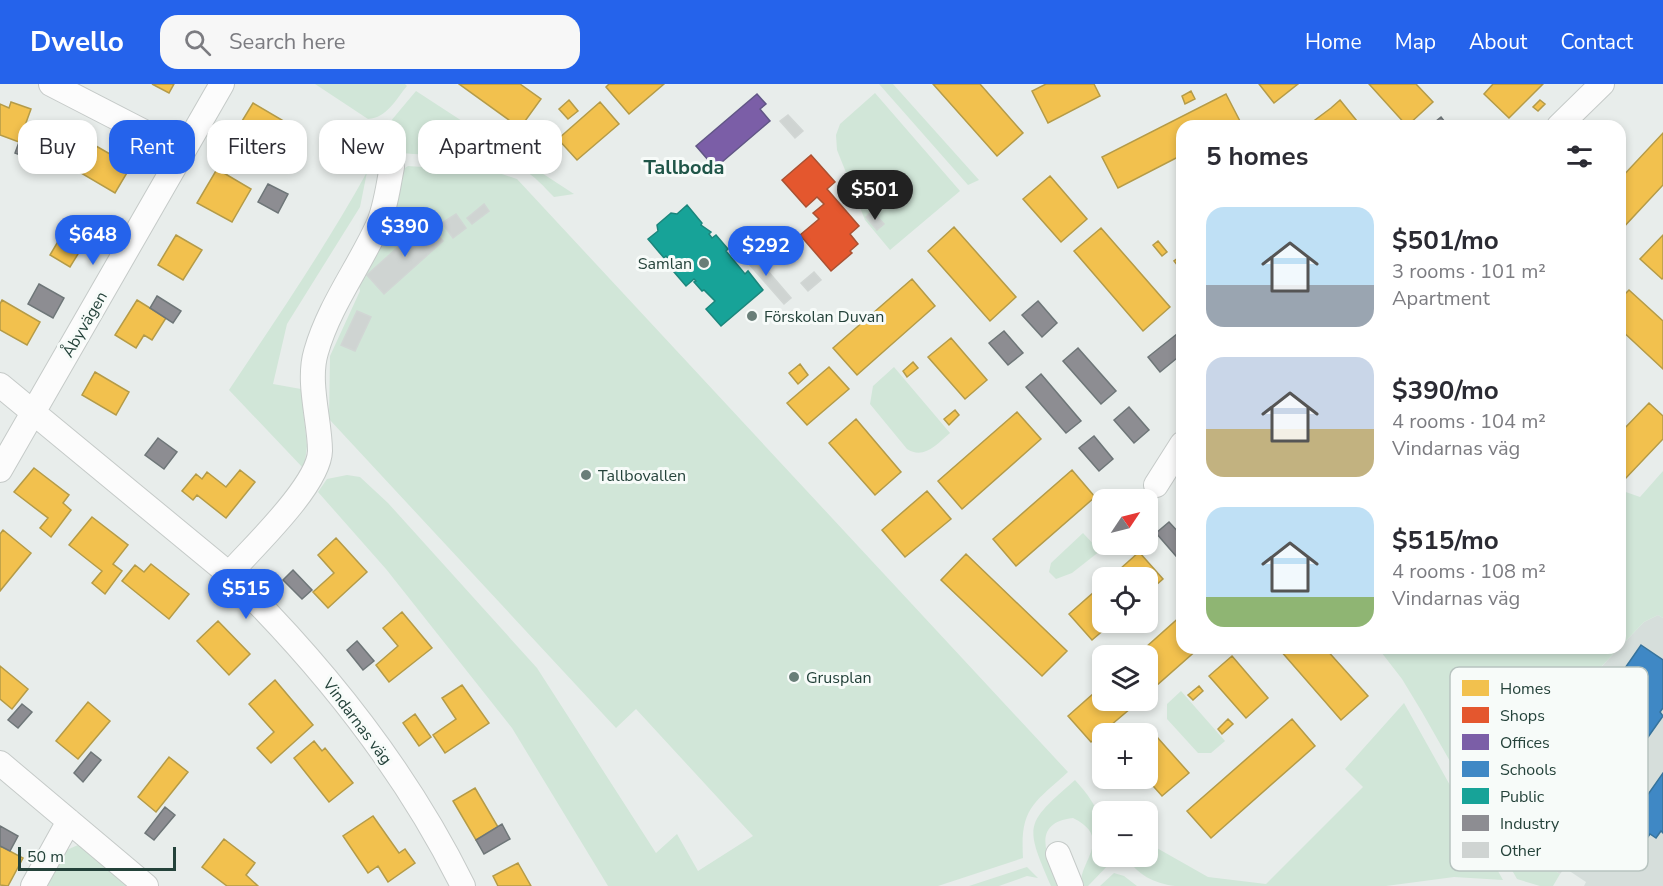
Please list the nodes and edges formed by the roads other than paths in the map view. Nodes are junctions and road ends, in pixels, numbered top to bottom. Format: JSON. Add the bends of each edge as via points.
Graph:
{"nodes":[{"id":1,"x":51,"y":84,"type":"edge"},
{"id":2,"x":222,"y":84,"type":"edge"},
{"id":3,"x":1602,"y":84,"type":"edge"},
{"id":4,"x":121,"y":120,"type":"edge"},
{"id":5,"x":1565,"y":120,"type":"edge"},
{"id":6,"x":195,"y":131,"type":"edge"},
{"id":7,"x":170,"y":174,"type":"edge"},
{"id":8,"x":391,"y":174,"type":"edge"},
{"id":9,"x":0,"y":385,"type":"edge"},
{"id":10,"x":33,"y":412,"type":"junction"},
{"id":11,"x":1176,"y":453,"type":"edge"},
{"id":12,"x":0,"y":470,"type":"edge"},
{"id":13,"x":1156,"y":485,"type":"dead end"},
{"id":14,"x":229,"y":574,"type":"junction"},
{"id":15,"x":0,"y":763,"type":"edge"},
{"id":16,"x":69,"y":821,"type":"junction"},
{"id":17,"x":1058,"y":854,"type":"dead end"},
{"id":18,"x":33,"y":886,"type":"edge"},
{"id":19,"x":146,"y":886,"type":"edge"},
{"id":20,"x":463,"y":886,"type":"edge"},
{"id":21,"x":1071,"y":886,"type":"edge"}],
"edges":[{"from":1,"to":4,"type":"street"},
{"from":2,"to":6,"type":"street","name":"Åbyvägen"},
{"from":3,"to":5,"type":"street"},
{"from":7,"to":10,"type":"street","name":"Åbyvägen"},
{"from":8,"to":14,"type":"street","via":[[378,224],[339,298],[316,353],[315,412],[320,453],[316,467],[306,488]]},
{"from":9,"to":10,"type":"street","name":"Vindarnas väg"},
{"from":10,"to":12,"type":"street","name":"Åbyvägen"},
{"from":10,"to":14,"type":"street","name":"Vindarnas väg"},
{"from":11,"to":13,"type":"street"},
{"from":14,"to":20,"type":"street","name":"Vindarnas väg","via":[[293,639],[371,736]]},
{"from":15,"to":16,"type":"street"},
{"from":16,"to":18,"type":"street"},
{"from":16,"to":19,"type":"street"},
{"from":17,"to":21,"type":"street"}]}
